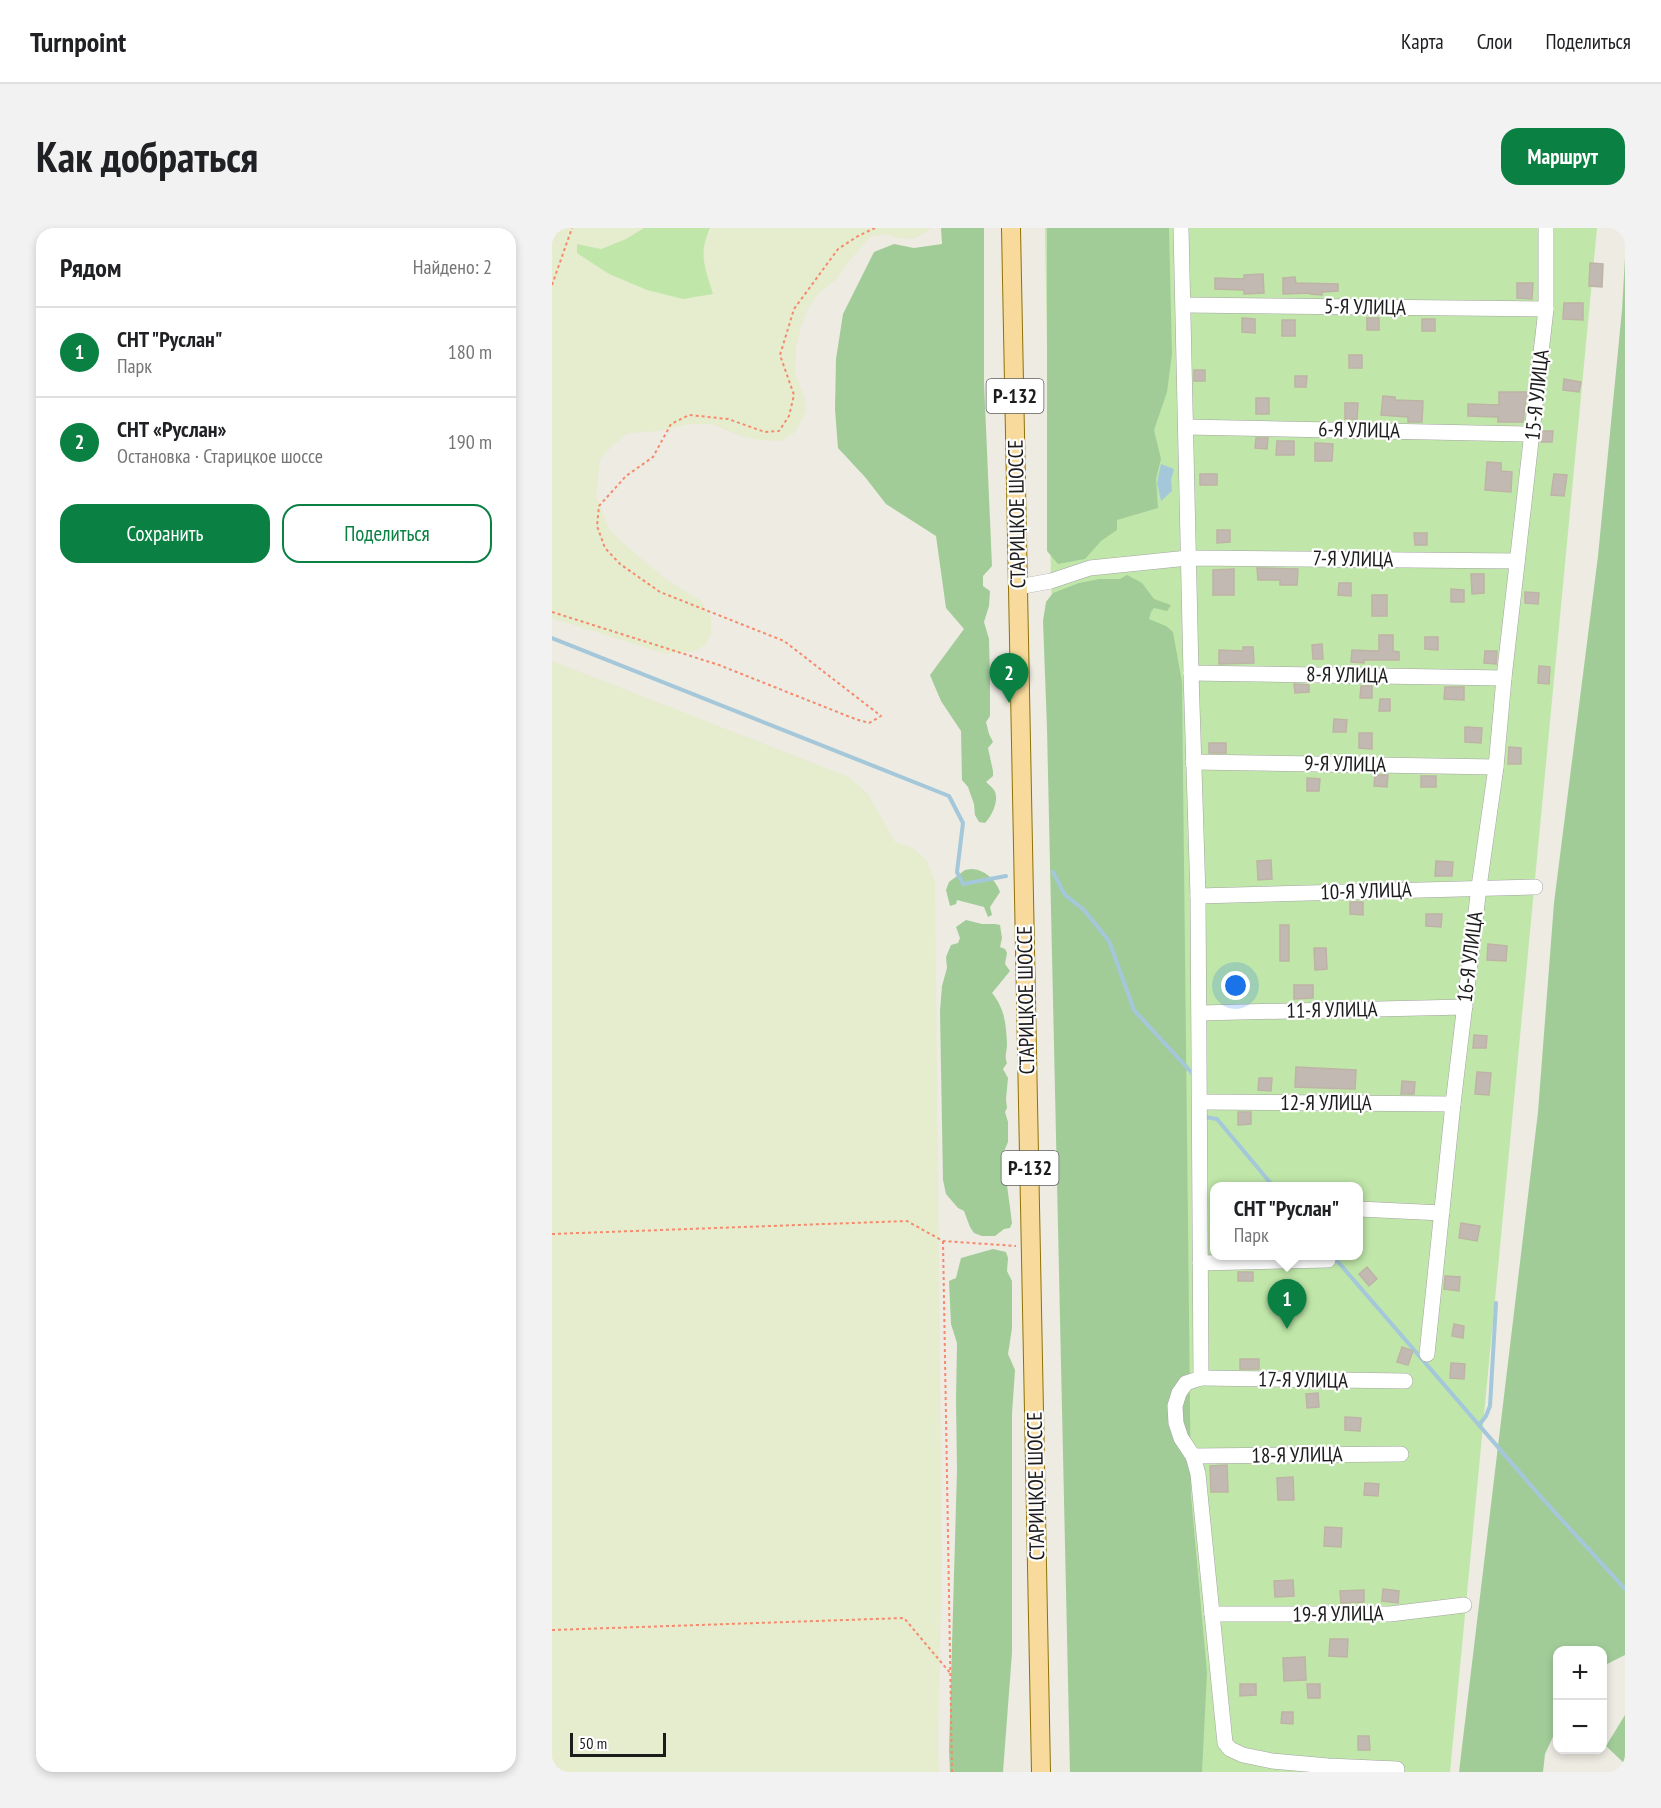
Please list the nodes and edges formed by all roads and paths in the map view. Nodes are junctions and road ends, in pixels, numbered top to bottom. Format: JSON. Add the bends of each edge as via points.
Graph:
{"nodes":[{"id":1,"x":572,"y":228,"type":"edge"},
{"id":2,"x":875,"y":228,"type":"edge"},
{"id":3,"x":1011,"y":228,"type":"edge"},
{"id":4,"x":1181,"y":228,"type":"edge"},
{"id":5,"x":1546,"y":228,"type":"edge"},
{"id":6,"x":552,"y":285,"type":"edge"},
{"id":7,"x":1184,"y":305,"type":"junction"},
{"id":8,"x":1546,"y":309,"type":"junction"},
{"id":9,"x":1186,"y":427,"type":"junction"},
{"id":10,"x":1532,"y":434,"type":"junction"},
{"id":11,"x":1188,"y":558,"type":"junction"},
{"id":12,"x":1517,"y":561,"type":"junction"},
{"id":13,"x":1018,"y":587,"type":"junction"},
{"id":14,"x":552,"y":612,"type":"edge"},
{"id":15,"x":1191,"y":673,"type":"junction"},
{"id":16,"x":1504,"y":678,"type":"junction"},
{"id":17,"x":1193,"y":762,"type":"junction"},
{"id":18,"x":1496,"y":767,"type":"junction"},
{"id":19,"x":1479,"y":887,"type":"junction"},
{"id":20,"x":1535,"y":887,"type":"dead end"},
{"id":21,"x":1198,"y":896,"type":"junction"},
{"id":22,"x":1464,"y":1007,"type":"junction"},
{"id":23,"x":1200,"y":1013,"type":"junction"},
{"id":24,"x":1200,"y":1102,"type":"junction"},
{"id":25,"x":1453,"y":1104,"type":"junction"},
{"id":26,"x":1363,"y":1209,"type":"edge"},
{"id":27,"x":1442,"y":1213,"type":"junction"},
{"id":28,"x":552,"y":1234,"type":"edge"},
{"id":29,"x":943,"y":1241,"type":"junction"},
{"id":30,"x":1031,"y":1247,"type":"junction"},
{"id":31,"x":1328,"y":1260,"type":"dead end"},
{"id":32,"x":1200,"y":1263,"type":"junction"},
{"id":33,"x":1427,"y":1354,"type":"dead end"},
{"id":34,"x":1201,"y":1378,"type":"junction"},
{"id":35,"x":1405,"y":1382,"type":"dead end"},
{"id":36,"x":1401,"y":1454,"type":"dead end"},
{"id":37,"x":1193,"y":1456,"type":"junction"},
{"id":38,"x":1464,"y":1605,"type":"dead end"},
{"id":39,"x":1212,"y":1614,"type":"junction"},
{"id":40,"x":552,"y":1630,"type":"edge"},
{"id":41,"x":951,"y":1674,"type":"junction"},
{"id":42,"x":1397,"y":1769,"type":"dead end"},
{"id":43,"x":952,"y":1772,"type":"edge"},
{"id":44,"x":1041,"y":1772,"type":"edge"}],
"edges":[{"from":1,"to":6,"type":"path"},
{"from":2,"to":14,"type":"path","via":[[838,249],[794,309],[780,355],[794,395],[789,416],[779,431],[765,432],[728,419],[689,415],[671,424],[653,457],[626,476],[599,506],[597,526],[605,549],[660,592],[784,641],[881,716],[869,723],[855,719],[719,665]]},
{"from":3,"to":13,"type":"main road","name":"СТАРИЦКОЕ ШОССЕ","number":"Р-132"},
{"from":4,"to":7,"type":"street"},
{"from":5,"to":8,"type":"street","name":"15-Я УЛИЦА"},
{"from":7,"to":8,"type":"street","name":"5-Я УЛИЦА"},
{"from":7,"to":9,"type":"street"},
{"from":8,"to":10,"type":"street","name":"15-Я УЛИЦА"},
{"from":9,"to":10,"type":"street","name":"6-Я УЛИЦА"},
{"from":9,"to":11,"type":"street"},
{"from":10,"to":12,"type":"street","name":"15-Я УЛИЦА"},
{"from":11,"to":12,"type":"street","name":"7-Я УЛИЦА"},
{"from":11,"to":13,"type":"street","name":"7-Я УЛИЦА","via":[[1090,568]]},
{"from":11,"to":15,"type":"street"},
{"from":12,"to":16,"type":"street","name":"16-Я УЛИЦА"},
{"from":13,"to":30,"type":"main road","name":"СТАРИЦКОЕ ШОССЕ","number":"Р-132"},
{"from":15,"to":16,"type":"street","name":"8-Я УЛИЦА"},
{"from":15,"to":17,"type":"street"},
{"from":16,"to":18,"type":"street","name":"16-Я УЛИЦА"},
{"from":17,"to":18,"type":"street","name":"9-Я УЛИЦА"},
{"from":17,"to":21,"type":"street"},
{"from":18,"to":19,"type":"street","name":"16-Я УЛИЦА"},
{"from":19,"to":20,"type":"street","name":"10-Я УЛИЦА"},
{"from":19,"to":21,"type":"street","name":"10-Я УЛИЦА"},
{"from":19,"to":22,"type":"street","name":"16-Я УЛИЦА"},
{"from":21,"to":23,"type":"street"},
{"from":22,"to":23,"type":"street","name":"11-Я УЛИЦА"},
{"from":22,"to":25,"type":"street","name":"16-Я УЛИЦА"},
{"from":23,"to":24,"type":"street"},
{"from":24,"to":25,"type":"street","name":"12-Я УЛИЦА"},
{"from":24,"to":32,"type":"street"},
{"from":25,"to":27,"type":"street","name":"16-Я УЛИЦА"},
{"from":26,"to":27,"type":"street"},
{"from":27,"to":33,"type":"street","name":"16-Я УЛИЦА"},
{"from":28,"to":29,"type":"path","via":[[907,1221]]},
{"from":29,"to":30,"type":"path"},
{"from":29,"to":41,"type":"path"},
{"from":30,"to":44,"type":"main road","name":"СТАРИЦКОЕ ШОССЕ","number":"Р-132"},
{"from":31,"to":32,"type":"street"},
{"from":32,"to":34,"type":"street"},
{"from":34,"to":35,"type":"street","name":"17-Я УЛИЦА"},
{"from":34,"to":37,"type":"street","via":[[1186,1383],[1175,1406],[1181,1438]]},
{"from":36,"to":37,"type":"street","name":"18-Я УЛИЦА"},
{"from":37,"to":39,"type":"street"},
{"from":38,"to":39,"type":"street","name":"19-Я УЛИЦА","via":[[1390,1614]]},
{"from":39,"to":42,"type":"street","via":[[1224,1736],[1230,1749],[1272,1761]]},
{"from":40,"to":41,"type":"path","via":[[904,1618]]},
{"from":41,"to":43,"type":"path"}]}
